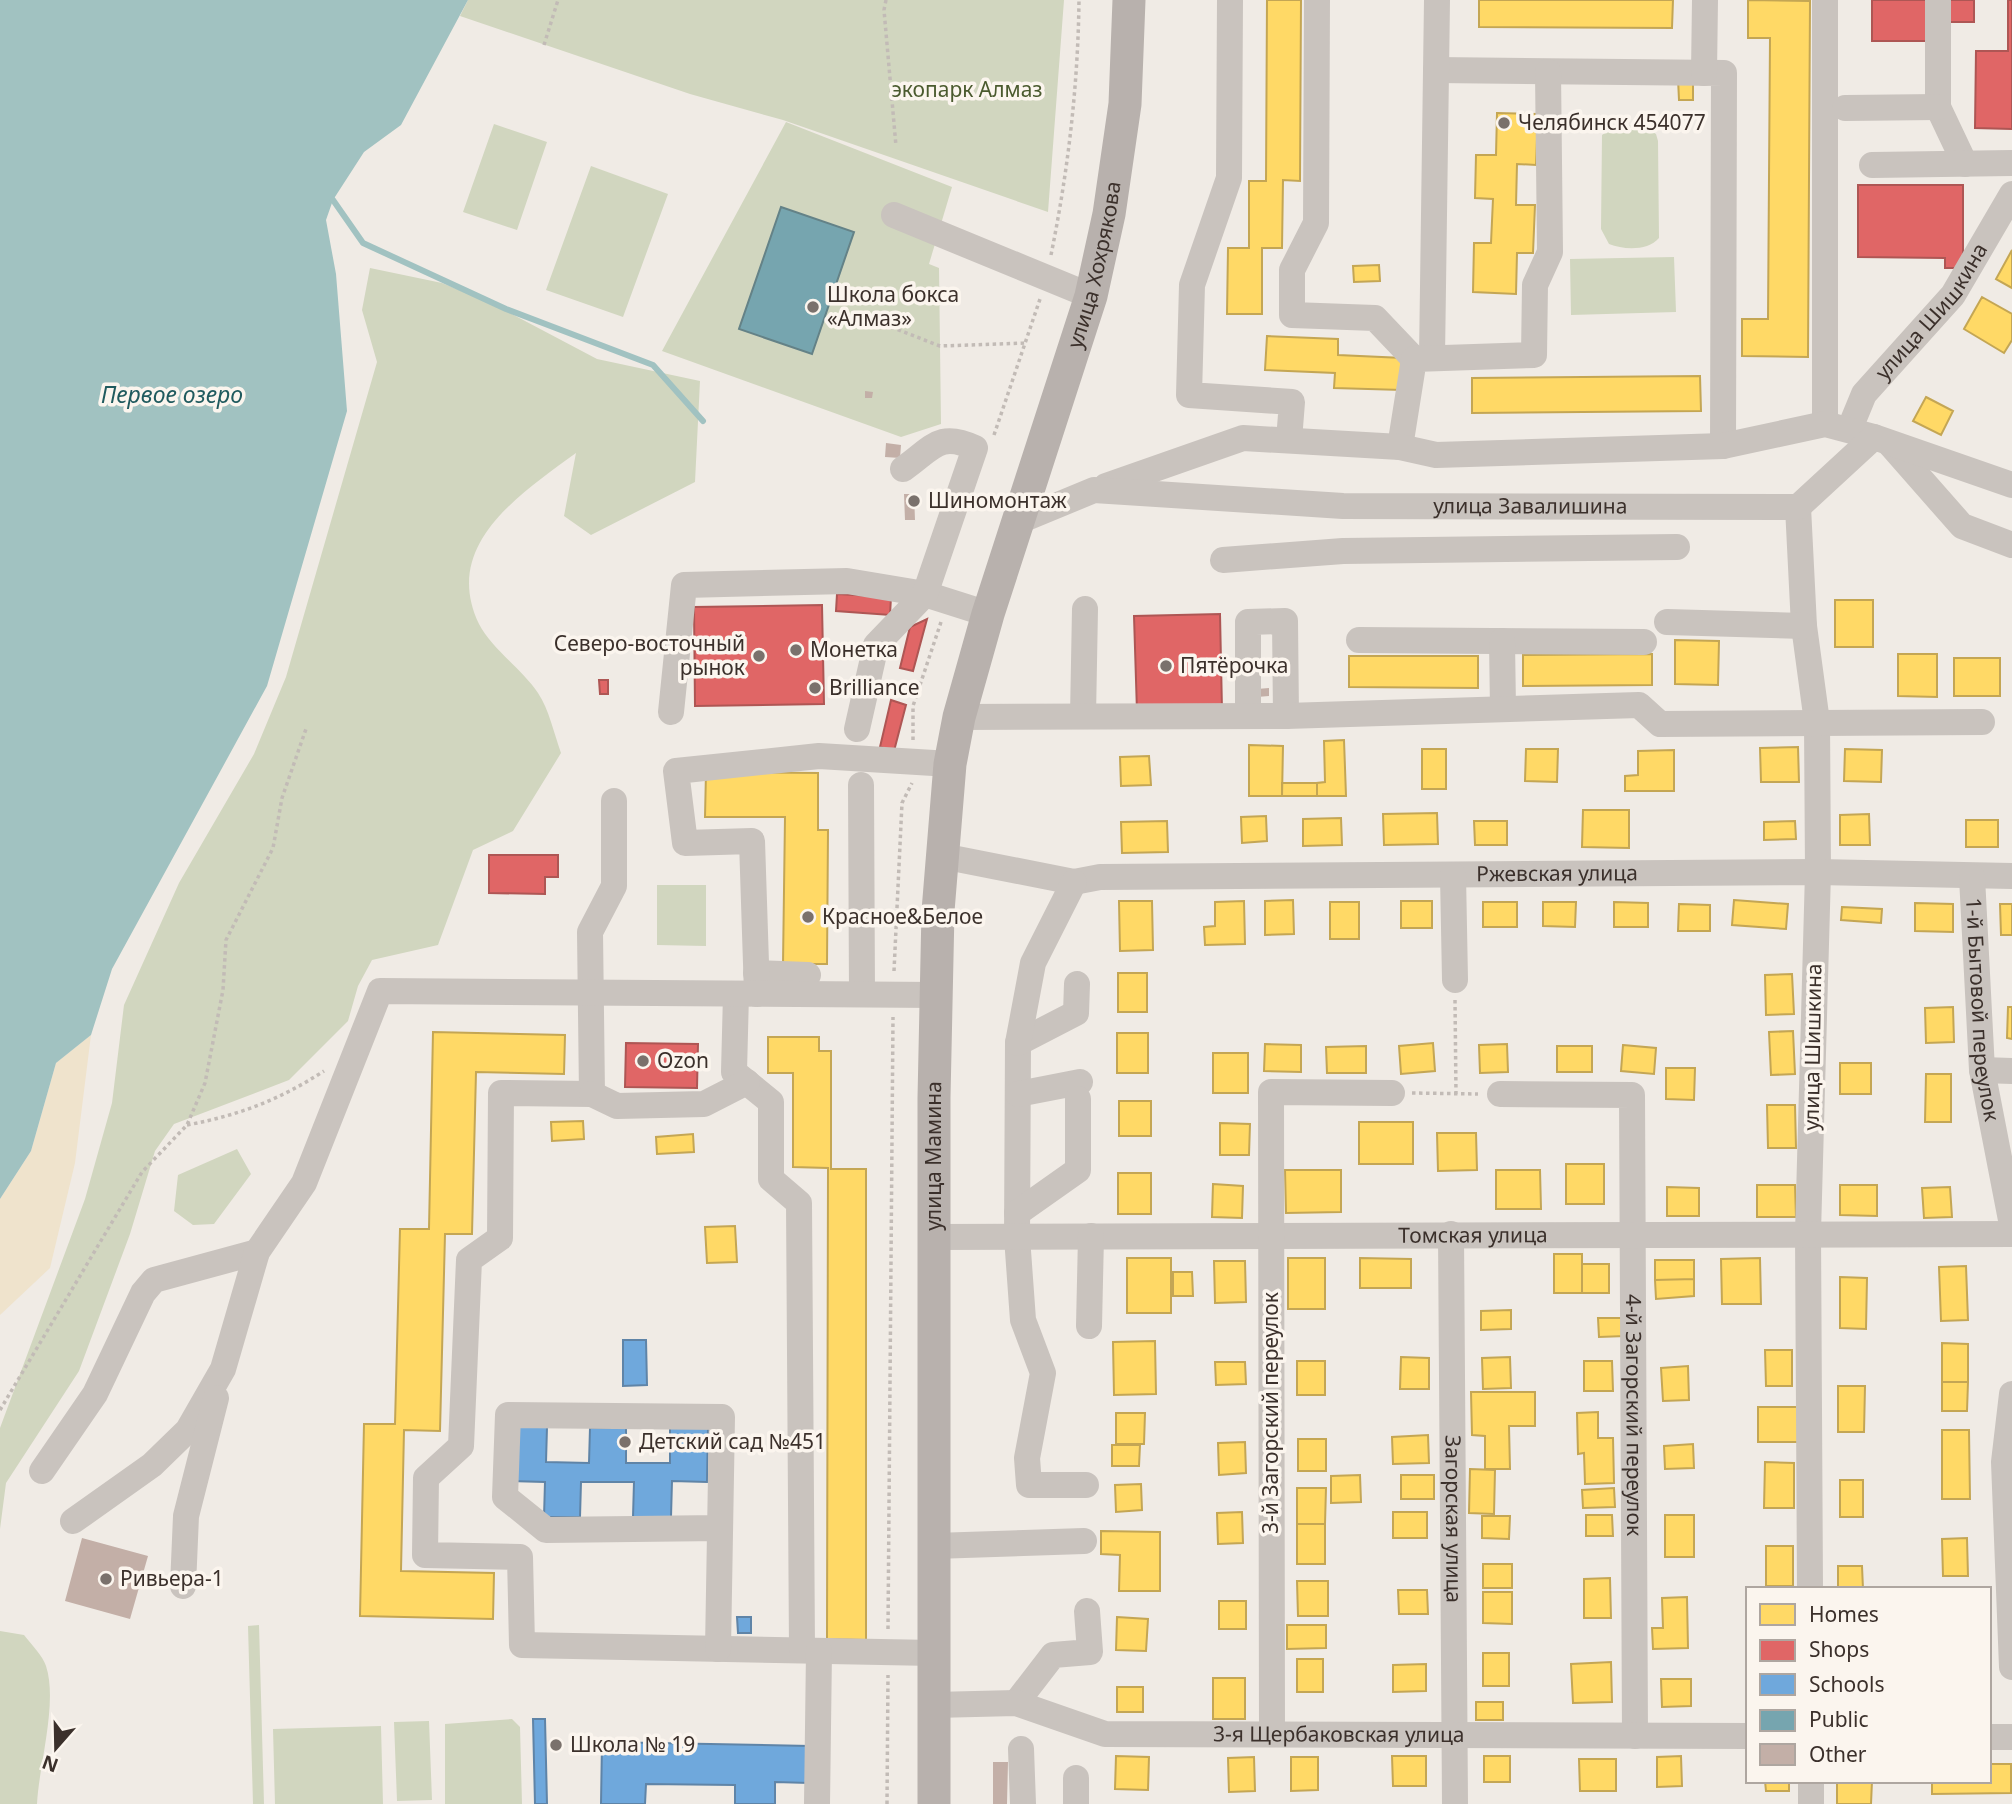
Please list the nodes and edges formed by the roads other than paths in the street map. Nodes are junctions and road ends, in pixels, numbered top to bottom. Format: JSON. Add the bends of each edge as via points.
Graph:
{"nodes":[{"id":1,"x":1129,"y":0,"type":"edge"},
{"id":2,"x":1230,"y":0,"type":"edge"},
{"id":3,"x":1317,"y":0,"type":"edge"},
{"id":4,"x":1437,"y":0,"type":"edge"},
{"id":5,"x":1705,"y":0,"type":"edge"},
{"id":6,"x":1825,"y":0,"type":"edge"},
{"id":7,"x":1938,"y":0,"type":"edge"},
{"id":8,"x":1436,"y":70,"type":"junction"},
{"id":9,"x":1548,"y":72,"type":"junction"},
{"id":10,"x":1704,"y":73,"type":"junction"},
{"id":11,"x":1938,"y":107,"type":"junction"},
{"id":12,"x":1845,"y":108,"type":"dead end"},
{"id":13,"x":2012,"y":163,"type":"edge"},
{"id":14,"x":1965,"y":164,"type":"junction"},
{"id":15,"x":1872,"y":165,"type":"dead end"},
{"id":16,"x":2012,"y":194,"type":"edge"},
{"id":17,"x":894,"y":215,"type":"dead end"},
{"id":18,"x":1091,"y":296,"type":"junction"},
{"id":19,"x":1423,"y":358,"type":"junction"},
{"id":20,"x":1859,"y":433,"type":"junction"},
{"id":21,"x":1289,"y":440,"type":"junction"},
{"id":22,"x":1723,"y":446,"type":"junction"},
{"id":23,"x":1400,"y":447,"type":"junction"},
{"id":24,"x":903,"y":469,"type":"dead end"},
{"id":25,"x":2012,"y":485,"type":"edge"},
{"id":26,"x":1094,"y":490,"type":"junction"},
{"id":27,"x":1343,"y":506,"type":"junction"},
{"id":28,"x":1798,"y":507,"type":"junction"},
{"id":29,"x":1019,"y":521,"type":"junction"},
{"id":30,"x":2012,"y":545,"type":"edge"},
{"id":31,"x":1677,"y":547,"type":"dead end"},
{"id":32,"x":1343,"y":551,"type":"junction"},
{"id":33,"x":1223,"y":560,"type":"dead end"},
{"id":34,"x":925,"y":594,"type":"junction"},
{"id":35,"x":1085,"y":609,"type":"dead end"},
{"id":36,"x":988,"y":614,"type":"junction"},
{"id":37,"x":1667,"y":622,"type":"dead end"},
{"id":38,"x":1804,"y":626,"type":"junction"},
{"id":39,"x":1359,"y":640,"type":"dead end"},
{"id":40,"x":1502,"y":640,"type":"junction"},
{"id":41,"x":1644,"y":642,"type":"dead end"},
{"id":42,"x":1503,"y":709,"type":"junction"},
{"id":43,"x":671,"y":712,"type":"dead end"},
{"id":44,"x":1083,"y":716,"type":"junction"},
{"id":45,"x":1248,"y":716,"type":"junction"},
{"id":46,"x":1286,"y":716,"type":"junction"},
{"id":47,"x":959,"y":717,"type":"junction"},
{"id":48,"x":1982,"y":722,"type":"dead end"},
{"id":49,"x":1818,"y":723,"type":"junction"},
{"id":50,"x":857,"y":729,"type":"dead end"},
{"id":51,"x":950,"y":764,"type":"junction"},
{"id":52,"x":861,"y":785,"type":"dead end"},
{"id":53,"x":614,"y":801,"type":"dead end"},
{"id":54,"x":942,"y":856,"type":"junction"},
{"id":55,"x":1818,"y":872,"type":"junction"},
{"id":56,"x":1453,"y":875,"type":"junction"},
{"id":57,"x":2012,"y":876,"type":"edge"},
{"id":58,"x":1972,"y":877,"type":"junction"},
{"id":59,"x":1074,"y":883,"type":"junction"},
{"id":60,"x":808,"y":975,"type":"dead end"},
{"id":61,"x":1455,"y":980,"type":"road end"},
{"id":62,"x":1077,"y":984,"type":"dead end"},
{"id":63,"x":749,"y":987,"type":"junction"},
{"id":64,"x":592,"y":993,"type":"junction"},
{"id":65,"x":862,"y":994,"type":"junction"},
{"id":66,"x":937,"y":995,"type":"junction"},
{"id":67,"x":1018,"y":1043,"type":"junction"},
{"id":68,"x":1982,"y":1070,"type":"junction"},
{"id":69,"x":2012,"y":1071,"type":"edge"},
{"id":70,"x":747,"y":1082,"type":"junction"},
{"id":71,"x":1392,"y":1093,"type":"road end"},
{"id":72,"x":592,"y":1094,"type":"junction"},
{"id":73,"x":1017,"y":1094,"type":"junction"},
{"id":74,"x":1500,"y":1094,"type":"road end"},
{"id":75,"x":1017,"y":1225,"type":"junction"},
{"id":76,"x":2012,"y":1225,"type":"edge"},
{"id":77,"x":1808,"y":1233,"type":"junction"},
{"id":78,"x":1451,"y":1234,"type":"junction"},
{"id":79,"x":1631,"y":1234,"type":"junction"},
{"id":80,"x":2012,"y":1234,"type":"edge"},
{"id":81,"x":1091,"y":1236,"type":"junction"},
{"id":82,"x":1271,"y":1236,"type":"junction"},
{"id":83,"x":934,"y":1237,"type":"junction"},
{"id":84,"x":257,"y":1252,"type":"junction"},
{"id":85,"x":1089,"y":1326,"type":"dead end"},
{"id":86,"x":222,"y":1368,"type":"junction"},
{"id":87,"x":2012,"y":1394,"type":"edge"},
{"id":88,"x":42,"y":1471,"type":"dead end"},
{"id":89,"x":1086,"y":1485,"type":"dead end"},
{"id":90,"x":73,"y":1521,"type":"dead end"},
{"id":91,"x":720,"y":1528,"type":"junction"},
{"id":92,"x":1084,"y":1541,"type":"dead end"},
{"id":93,"x":934,"y":1546,"type":"junction"},
{"id":94,"x":183,"y":1586,"type":"dead end"},
{"id":95,"x":1810,"y":1587,"type":"edge"},
{"id":96,"x":1087,"y":1611,"type":"dead end"},
{"id":97,"x":718,"y":1648,"type":"junction"},
{"id":98,"x":811,"y":1651,"type":"junction"},
{"id":99,"x":934,"y":1653,"type":"junction"},
{"id":100,"x":2012,"y":1667,"type":"edge"},
{"id":101,"x":1016,"y":1703,"type":"junction"},
{"id":102,"x":934,"y":1705,"type":"junction"},
{"id":103,"x":1272,"y":1734,"type":"junction"},
{"id":104,"x":1457,"y":1735,"type":"junction"},
{"id":105,"x":1635,"y":1735,"type":"junction"},
{"id":106,"x":1746,"y":1736,"type":"edge"},
{"id":107,"x":1991,"y":1737,"type":"edge"},
{"id":108,"x":2012,"y":1737,"type":"edge"},
{"id":109,"x":1021,"y":1749,"type":"dead end"},
{"id":110,"x":1076,"y":1778,"type":"dead end"},
{"id":111,"x":1811,"y":1783,"type":"edge"},
{"id":112,"x":817,"y":1804,"type":"edge"},
{"id":113,"x":934,"y":1804,"type":"edge"},
{"id":114,"x":1023,"y":1804,"type":"edge"},
{"id":115,"x":1076,"y":1804,"type":"edge"},
{"id":116,"x":1455,"y":1804,"type":"edge"},
{"id":117,"x":1811,"y":1804,"type":"edge"}],
"edges":[{"from":1,"to":18,"type":"main road","name":"улица Хохрякова","via":[[1125,104]]},
{"from":2,"to":21,"type":"street","via":[[1229,178],[1192,285],[1189,395],[1292,402]]},
{"from":3,"to":19,"type":"street","via":[[1316,223],[1292,270],[1292,315],[1375,318]]},
{"from":4,"to":8,"type":"street"},
{"from":5,"to":10,"type":"street"},
{"from":6,"to":20,"type":"street"},
{"from":7,"to":11,"type":"street"},
{"from":8,"to":9,"type":"street"},
{"from":8,"to":19,"type":"street"},
{"from":9,"to":10,"type":"street"},
{"from":9,"to":19,"type":"street","via":[[1550,252],[1535,285],[1534,355]]},
{"from":10,"to":22,"type":"street","via":[[1724,73]]},
{"from":11,"to":12,"type":"street"},
{"from":11,"to":14,"type":"street"},
{"from":13,"to":14,"type":"street"},
{"from":14,"to":15,"type":"street"},
{"from":16,"to":20,"type":"street","name":"улица Шишкина","via":[[1953,295],[1864,394]]},
{"from":17,"to":18,"type":"street"},
{"from":18,"to":29,"type":"main road","name":"улица Хохрякова"},
{"from":19,"to":23,"type":"street"},
{"from":20,"to":22,"type":"street"},
{"from":20,"to":25,"type":"street"},
{"from":20,"to":28,"type":"street"},
{"from":20,"to":30,"type":"street","via":[[1962,526]]},
{"from":21,"to":23,"type":"street"},
{"from":21,"to":26,"type":"street","via":[[1243,438]]},
{"from":22,"to":23,"type":"street","via":[[1436,454]]},
{"from":24,"to":34,"type":"street","via":[[946,439],[975,448]]},
{"from":26,"to":27,"type":"street","name":"улица Завалишина"},
{"from":26,"to":29,"type":"street","name":"улица Завалишина"},
{"from":27,"to":28,"type":"street","name":"улица Завалишина"},
{"from":27,"to":32,"type":"street"},
{"from":28,"to":38,"type":"street","name":"улица Шишкина"},
{"from":29,"to":36,"type":"main road","name":"улица Мамина"},
{"from":31,"to":32,"type":"street"},
{"from":32,"to":33,"type":"street"},
{"from":34,"to":36,"type":"street"},
{"from":34,"to":43,"type":"street","via":[[847,580],[684,585]]},
{"from":34,"to":50,"type":"street","via":[[876,645]]},
{"from":35,"to":44,"type":"street"},
{"from":36,"to":47,"type":"main road","name":"улица Мамина"},
{"from":37,"to":38,"type":"street"},
{"from":38,"to":49,"type":"street","name":"улица Шишкина"},
{"from":39,"to":40,"type":"street"},
{"from":40,"to":41,"type":"street"},
{"from":40,"to":42,"type":"street"},
{"from":42,"to":46,"type":"street"},
{"from":42,"to":49,"type":"street","via":[[1639,705],[1660,724]]},
{"from":44,"to":45,"type":"street"},
{"from":44,"to":47,"type":"street"},
{"from":45,"to":46,"type":"street"},
{"from":45,"to":46,"type":"street","via":[[1248,622],[1286,621]]},
{"from":47,"to":51,"type":"main road","name":"улица Мамина"},
{"from":48,"to":49,"type":"street"},
{"from":49,"to":55,"type":"street","name":"улица Шишкина"},
{"from":51,"to":54,"type":"main road","name":"улица Мамина"},
{"from":51,"to":63,"type":"street","via":[[819,756],[676,771],[685,843],[752,841]]},
{"from":52,"to":65,"type":"street"},
{"from":53,"to":64,"type":"street","via":[[614,887],[590,932]]},
{"from":54,"to":59,"type":"street"},
{"from":54,"to":66,"type":"main road","name":"улица Мамина"},
{"from":55,"to":56,"type":"street","name":"Ржевская улица"},
{"from":55,"to":58,"type":"street","name":"Ржевская улица"},
{"from":55,"to":77,"type":"street","name":"улица Шишкина"},
{"from":56,"to":59,"type":"street","name":"Ржевская улица","via":[[1100,877]]},
{"from":56,"to":61,"type":"street"},
{"from":57,"to":58,"type":"street","name":"Ржевская улица"},
{"from":58,"to":68,"type":"street","name":"1-й Бытовой переулок"},
{"from":59,"to":67,"type":"street","via":[[1033,962]]},
{"from":60,"to":63,"type":"street"},
{"from":62,"to":67,"type":"street","via":[[1076,1013]]},
{"from":63,"to":64,"type":"street"},
{"from":63,"to":65,"type":"street"},
{"from":63,"to":70,"type":"street","via":[[734,1072]]},
{"from":64,"to":72,"type":"street"},
{"from":64,"to":84,"type":"street","via":[[380,991],[304,1183]]},
{"from":65,"to":66,"type":"street"},
{"from":66,"to":83,"type":"main road","name":"улица Мамина"},
{"from":67,"to":73,"type":"street"},
{"from":68,"to":69,"type":"street"},
{"from":68,"to":76,"type":"street","name":"1-й Бытовой переулок"},
{"from":70,"to":72,"type":"street","via":[[704,1104],[617,1106]]},
{"from":70,"to":98,"type":"street","via":[[771,1102],[771,1180],[799,1203]]},
{"from":71,"to":82,"type":"street","name":"3-й Загорский переулок","via":[[1271,1092]]},
{"from":72,"to":97,"type":"street","via":[[501,1093],[500,1238],[469,1260],[461,1446],[426,1478],[425,1555],[520,1557],[522,1644]]},
{"from":73,"to":75,"type":"street"},
{"from":73,"to":75,"type":"street","via":[[1079,1090],[1078,1170]]},
{"from":74,"to":79,"type":"street","name":"4-й Загорский переулок","via":[[1632,1095]]},
{"from":75,"to":81,"type":"street","name":"Томская улица"},
{"from":75,"to":83,"type":"street","name":"Томская улица"},
{"from":75,"to":89,"type":"street","via":[[1023,1320],[1043,1373],[1027,1458],[1029,1485]]},
{"from":77,"to":79,"type":"street","name":"Томская улица"},
{"from":77,"to":80,"type":"street","name":"Томская улица"},
{"from":77,"to":95,"type":"street","name":"улица Шишкина"},
{"from":78,"to":79,"type":"street","name":"Томская улица"},
{"from":78,"to":82,"type":"street","name":"Томская улица"},
{"from":78,"to":104,"type":"street","name":"Загорская улица"},
{"from":79,"to":105,"type":"street","name":"4-й Загорский переулок"},
{"from":81,"to":82,"type":"street","name":"Томская улица"},
{"from":81,"to":85,"type":"street"},
{"from":82,"to":103,"type":"street","name":"3-й Загорский переулок"},
{"from":83,"to":93,"type":"main road","name":"улица Мамина"},
{"from":84,"to":86,"type":"street"},
{"from":84,"to":88,"type":"street","via":[[154,1280],[143,1293],[95,1394]]},
{"from":86,"to":90,"type":"street","via":[[188,1430],[152,1465]]},
{"from":86,"to":94,"type":"street","via":[[186,1516]]},
{"from":87,"to":100,"type":"street","via":[[2004,1462]]},
{"from":91,"to":91,"type":"street","via":[[722,1418],[508,1415],[505,1497],[546,1530]]},
{"from":91,"to":97,"type":"street"},
{"from":92,"to":93,"type":"street"},
{"from":93,"to":99,"type":"main road","name":"улица Мамина"},
{"from":96,"to":101,"type":"street","via":[[1090,1652],[1053,1655]]},
{"from":97,"to":98,"type":"street"},
{"from":98,"to":99,"type":"street"},
{"from":98,"to":112,"type":"street"},
{"from":99,"to":102,"type":"main road","name":"улица Мамина"},
{"from":101,"to":102,"type":"street","name":"3-я Щербаковская улица"},
{"from":101,"to":103,"type":"street","name":"3-я Щербаковская улица","via":[[1105,1734]]},
{"from":102,"to":113,"type":"main road","name":"улица Мамина"},
{"from":103,"to":104,"type":"street","name":"3-я Щербаковская улица"},
{"from":104,"to":105,"type":"street","name":"3-я Щербаковская улица"},
{"from":104,"to":116,"type":"street","name":"Загорская улица"},
{"from":105,"to":106,"type":"street","name":"3-я Щербаковская улица"},
{"from":107,"to":108,"type":"street"},
{"from":109,"to":114,"type":"street"},
{"from":110,"to":115,"type":"street"},
{"from":111,"to":117,"type":"street"}]}
